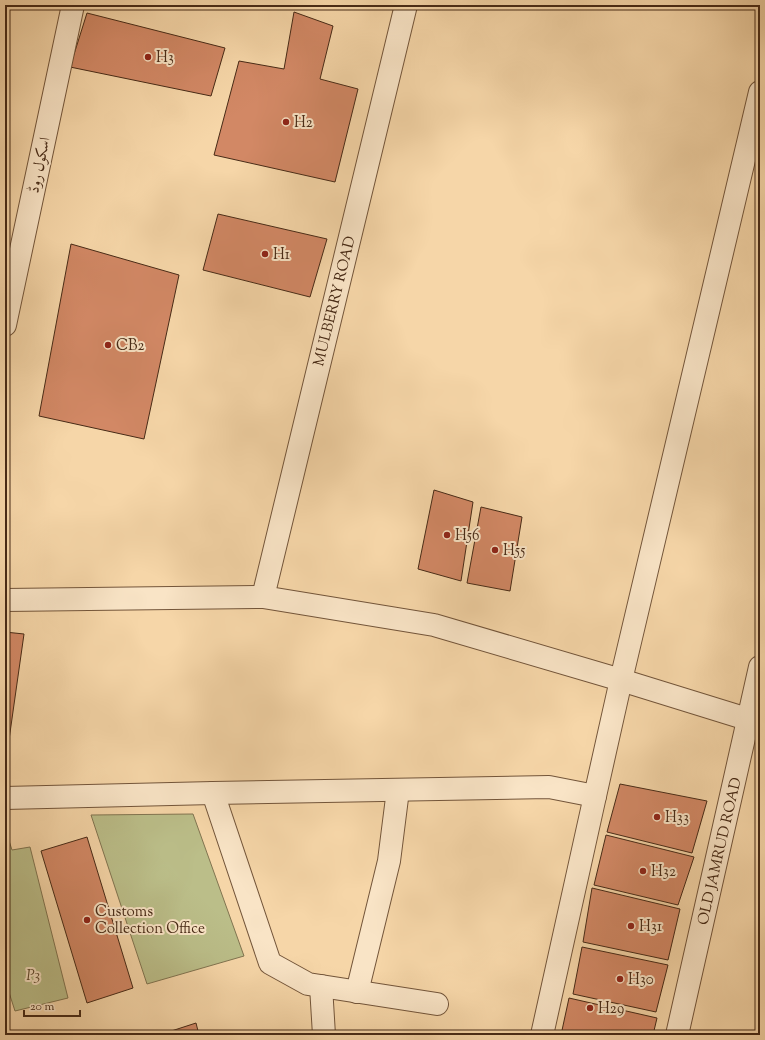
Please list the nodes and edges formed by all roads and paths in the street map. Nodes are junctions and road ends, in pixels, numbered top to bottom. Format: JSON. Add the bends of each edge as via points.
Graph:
{"nodes":[{"id":1,"x":73,"y":5,"type":"edge"},
{"id":2,"x":406,"y":5,"type":"edge"},
{"id":3,"x":760,"y":92,"type":"edge"},
{"id":4,"x":5,"y":325,"type":"edge"},
{"id":5,"x":263,"y":597,"type":"junction"},
{"id":6,"x":5,"y":600,"type":"edge"},
{"id":7,"x":760,"y":667,"type":"edge"},
{"id":8,"x":621,"y":680,"type":"junction"},
{"id":9,"x":754,"y":721,"type":"edge"},
{"id":10,"x":398,"y":790,"type":"junction"},
{"id":11,"x":213,"y":793,"type":"junction"},
{"id":12,"x":595,"y":796,"type":"junction"},
{"id":13,"x":5,"y":798,"type":"edge"},
{"id":14,"x":321,"y":986,"type":"junction"},
{"id":15,"x":357,"y":992,"type":"junction"},
{"id":16,"x":437,"y":1004,"type":"dead end"},
{"id":17,"x":324,"y":1035,"type":"edge"},
{"id":18,"x":542,"y":1035,"type":"edge"},
{"id":19,"x":677,"y":1035,"type":"edge"}],
"edges":[{"from":1,"to":4,"type":"street","name":"اسکول روڈ"},
{"from":2,"to":5,"type":"street","name":"MULBERRY ROAD"},
{"from":3,"to":8,"type":"street"},
{"from":5,"to":6,"type":"street"},
{"from":5,"to":8,"type":"street","via":[[434,625]]},
{"from":7,"to":9,"type":"street","name":"OLD JAMRUD ROAD"},
{"from":8,"to":9,"type":"street"},
{"from":8,"to":12,"type":"street"},
{"from":9,"to":19,"type":"street","name":"OLD JAMRUD ROAD"},
{"from":10,"to":11,"type":"street"},
{"from":10,"to":12,"type":"street","via":[[550,787]]},
{"from":10,"to":15,"type":"street","via":[[389,861]]},
{"from":11,"to":13,"type":"street"},
{"from":11,"to":14,"type":"street","via":[[270,963],[308,984]]},
{"from":12,"to":18,"type":"street"},
{"from":14,"to":15,"type":"street"},
{"from":14,"to":17,"type":"street"},
{"from":15,"to":16,"type":"street"}]}
